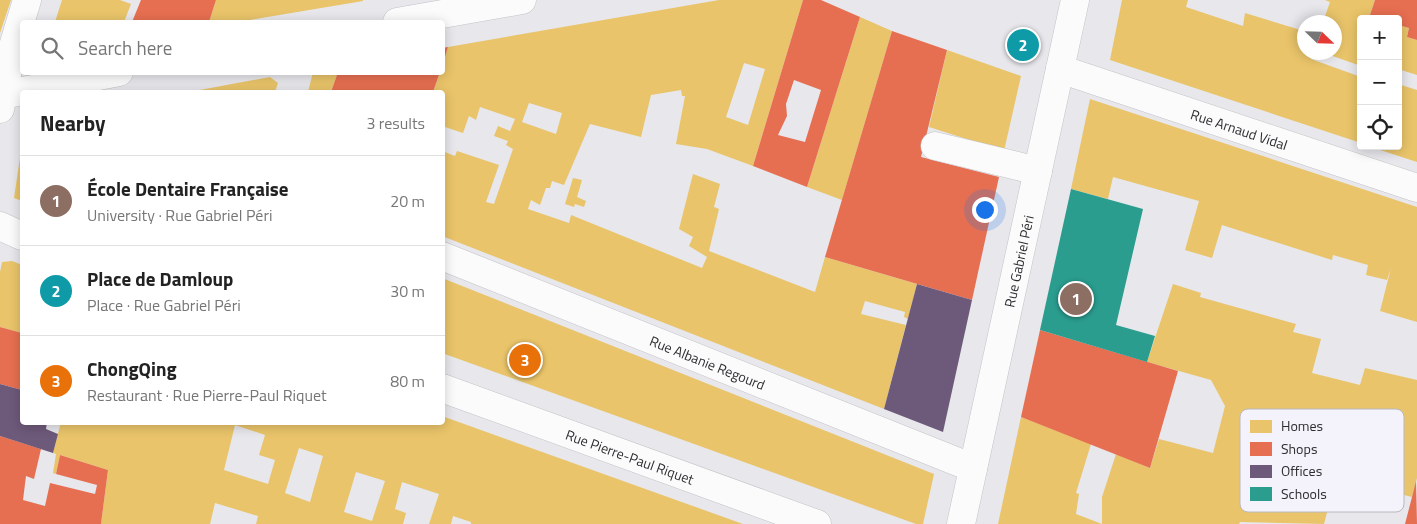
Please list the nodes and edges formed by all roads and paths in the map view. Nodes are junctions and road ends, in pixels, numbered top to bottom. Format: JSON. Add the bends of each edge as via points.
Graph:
{"nodes":[{"id":1,"x":28,"y":0,"type":"edge"},
{"id":2,"x":522,"y":0,"type":"edge"},
{"id":3,"x":1075,"y":0,"type":"edge"},
{"id":4,"x":22,"y":20,"type":"edge"},
{"id":5,"x":408,"y":20,"type":"edge"},
{"id":6,"x":20,"y":25,"type":"edge"},
{"id":7,"x":1060,"y":69,"type":"junction"},
{"id":8,"x":106,"y":80,"type":"edge"},
{"id":9,"x":58,"y":90,"type":"edge"},
{"id":10,"x":20,"y":98,"type":"edge"},
{"id":11,"x":1,"y":102,"type":"edge"},
{"id":12,"x":935,"y":146,"type":"dead end"},
{"id":13,"x":1038,"y":171,"type":"junction"},
{"id":14,"x":1417,"y":188,"type":"edge"},
{"id":15,"x":0,"y":226,"type":"edge"},
{"id":16,"x":20,"y":235,"type":"edge"},
{"id":17,"x":445,"y":257,"type":"edge"},
{"id":18,"x":445,"y":389,"type":"edge"},
{"id":19,"x":973,"y":468,"type":"junction"},
{"id":20,"x":817,"y":524,"type":"edge"},
{"id":21,"x":961,"y":524,"type":"edge"}],
"edges":[{"from":1,"to":4,"type":"street"},
{"from":2,"to":5,"type":"street"},
{"from":3,"to":7,"type":"street","name":"Rue Gabriel Péri"},
{"from":6,"to":11,"type":"street"},
{"from":7,"to":13,"type":"street","name":"Rue Gabriel Péri"},
{"from":7,"to":14,"type":"street","name":"Rue Arnaud Vidal"},
{"from":8,"to":9,"type":"street"},
{"from":10,"to":11,"type":"street"},
{"from":12,"to":13,"type":"street"},
{"from":13,"to":19,"type":"street","name":"Rue Gabriel Péri"},
{"from":15,"to":16,"type":"street"},
{"from":17,"to":19,"type":"street","name":"Rue Albanie Regourd"},
{"from":18,"to":20,"type":"street","name":"Rue Pierre-Paul Riquet"},
{"from":19,"to":21,"type":"street","name":"Rue Gabriel Péri"}]}
